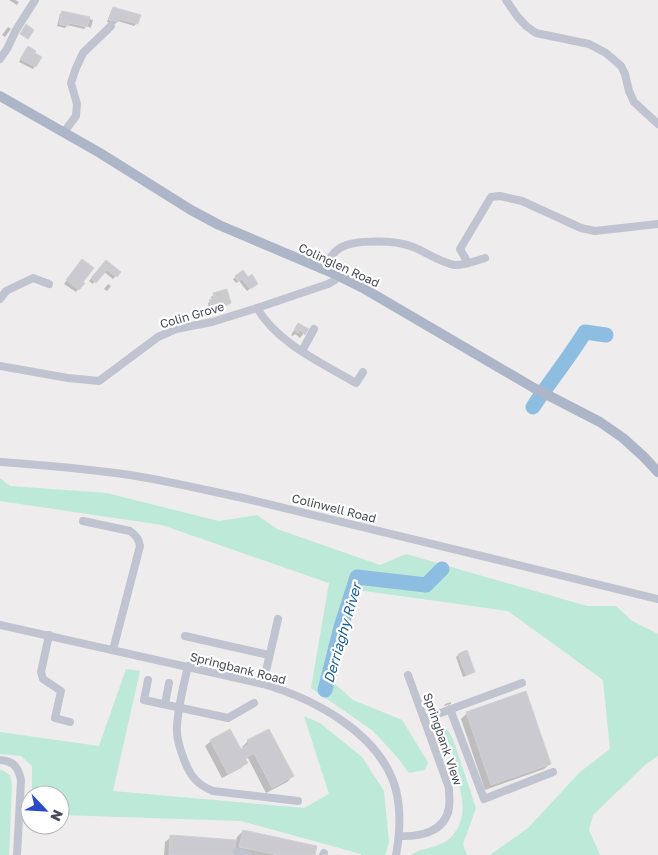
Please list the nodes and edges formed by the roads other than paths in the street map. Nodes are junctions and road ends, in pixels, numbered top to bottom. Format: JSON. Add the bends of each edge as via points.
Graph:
{"nodes":[{"id":1,"x":36,"y":0,"type":"edge"},
{"id":2,"x":506,"y":0,"type":"edge"},
{"id":3,"x":110,"y":26,"type":"dead end"},
{"id":4,"x":0,"y":59,"type":"edge"},
{"id":5,"x":0,"y":96,"type":"edge"},
{"id":6,"x":658,"y":124,"type":"edge"},
{"id":7,"x":64,"y":132,"type":"junction"},
{"id":8,"x":658,"y":224,"type":"edge"},
{"id":9,"x":486,"y":258,"type":"dead end"},
{"id":10,"x":468,"y":263,"type":"junction"},
{"id":11,"x":324,"y":269,"type":"junction"},
{"id":12,"x":338,"y":276,"type":"junction"},
{"id":13,"x":49,"y":284,"type":"dead end"},
{"id":14,"x":0,"y":299,"type":"edge"},
{"id":15,"x":257,"y":308,"type":"junction"},
{"id":16,"x":314,"y":329,"type":"dead end"},
{"id":17,"x":302,"y":351,"type":"junction"},
{"id":18,"x":0,"y":366,"type":"edge"},
{"id":19,"x":363,"y":372,"type":"dead end"},
{"id":20,"x":0,"y":462,"type":"edge"},
{"id":21,"x":658,"y":472,"type":"edge"},
{"id":22,"x":83,"y":521,"type":"dead end"},
{"id":23,"x":658,"y":599,"type":"edge"},
{"id":24,"x":278,"y":618,"type":"dead end"},
{"id":25,"x":0,"y":625,"type":"edge"},
{"id":26,"x":49,"y":635,"type":"junction"},
{"id":27,"x":185,"y":636,"type":"dead end"},
{"id":28,"x":113,"y":650,"type":"junction"},
{"id":29,"x":270,"y":655,"type":"junction"},
{"id":30,"x":188,"y":666,"type":"junction"},
{"id":31,"x":408,"y":675,"type":"dead end"},
{"id":32,"x":148,"y":680,"type":"dead end"},
{"id":33,"x":169,"y":683,"type":"dead end"},
{"id":34,"x":522,"y":683,"type":"dead end"},
{"id":35,"x":263,"y":684,"type":"junction"},
{"id":36,"x":254,"y":703,"type":"dead end"},
{"id":37,"x":165,"y":704,"type":"junction"},
{"id":38,"x":180,"y":708,"type":"junction"},
{"id":39,"x":450,"y":709,"type":"junction"},
{"id":40,"x":424,"y":719,"type":"junction"},
{"id":41,"x":70,"y":722,"type":"dead end"},
{"id":42,"x":0,"y":760,"type":"edge"},
{"id":43,"x":552,"y":772,"type":"dead end"},
{"id":44,"x":298,"y":801,"type":"dead end"},
{"id":45,"x":399,"y":836,"type":"junction"},
{"id":46,"x":237,"y":852,"type":"dead end"},
{"id":47,"x":17,"y":855,"type":"edge"},
{"id":48,"x":248,"y":855,"type":"edge"},
{"id":49,"x":396,"y":855,"type":"edge"}],
"edges":[{"from":1,"to":4,"type":"street"},
{"from":2,"to":6,"type":"street","via":[[526,26],[536,33],[589,44],[606,53],[621,66],[634,102]]},
{"from":3,"to":7,"type":"street","via":[[83,53],[76,68],[71,83],[77,104],[76,116]]},
{"from":5,"to":7,"type":"main road","name":"Colinglen Road"},
{"from":7,"to":11,"type":"main road","name":"Colinglen Road","via":[[219,225]]},
{"from":8,"to":10,"type":"street","via":[[595,231],[510,197],[491,197],[460,249]]},
{"from":9,"to":10,"type":"street"},
{"from":10,"to":11,"type":"street","via":[[456,266],[412,246],[372,242],[342,247]]},
{"from":11,"to":12,"type":"main road","name":"Colinglen Road"},
{"from":12,"to":15,"type":"street","name":"Colin Grove","via":[[328,284]]},
{"from":12,"to":21,"type":"main road","name":"Colinglen Road","via":[[600,422],[623,438]]},
{"from":13,"to":14,"type":"street","via":[[34,278],[6,291]]},
{"from":15,"to":17,"type":"street","via":[[279,335]]},
{"from":15,"to":18,"type":"street","name":"Colin Grove","via":[[158,337],[99,381]]},
{"from":16,"to":17,"type":"street"},
{"from":17,"to":19,"type":"street","via":[[356,383]]},
{"from":20,"to":23,"type":"street","name":"Colinwell Road","via":[[130,475],[178,484]]},
{"from":22,"to":28,"type":"street","via":[[130,531],[139,540]]},
{"from":24,"to":29,"type":"street"},
{"from":25,"to":26,"type":"street","name":"Springbank Road"},
{"from":26,"to":28,"type":"street","name":"Springbank Road"},
{"from":26,"to":41,"type":"street","via":[[41,672],[44,679],[61,691],[55,718]]},
{"from":27,"to":29,"type":"street"},
{"from":28,"to":30,"type":"street","name":"Springbank Road"},
{"from":29,"to":35,"type":"street"},
{"from":30,"to":35,"type":"street","name":"Springbank Road"},
{"from":30,"to":38,"type":"street"},
{"from":31,"to":40,"type":"street","name":"Springbank View"},
{"from":32,"to":37,"type":"street","via":[[144,700]]},
{"from":33,"to":37,"type":"street"},
{"from":34,"to":39,"type":"street"},
{"from":35,"to":45,"type":"street","name":"Springbank Road","via":[[306,699],[332,714],[376,753],[396,790]]},
{"from":36,"to":38,"type":"street","via":[[228,718]]},
{"from":37,"to":38,"type":"street"},
{"from":38,"to":44,"type":"street","via":[[178,739],[186,765],[197,783],[213,791]]},
{"from":39,"to":40,"type":"street"},
{"from":39,"to":43,"type":"street","via":[[484,799]]},
{"from":40,"to":45,"type":"street","name":"Springbank View","via":[[449,788],[449,809],[431,832]]},
{"from":42,"to":47,"type":"street","via":[[12,763],[21,780]]},
{"from":45,"to":49,"type":"street","name":"Springbank Road"},
{"from":46,"to":48,"type":"street"}]}
